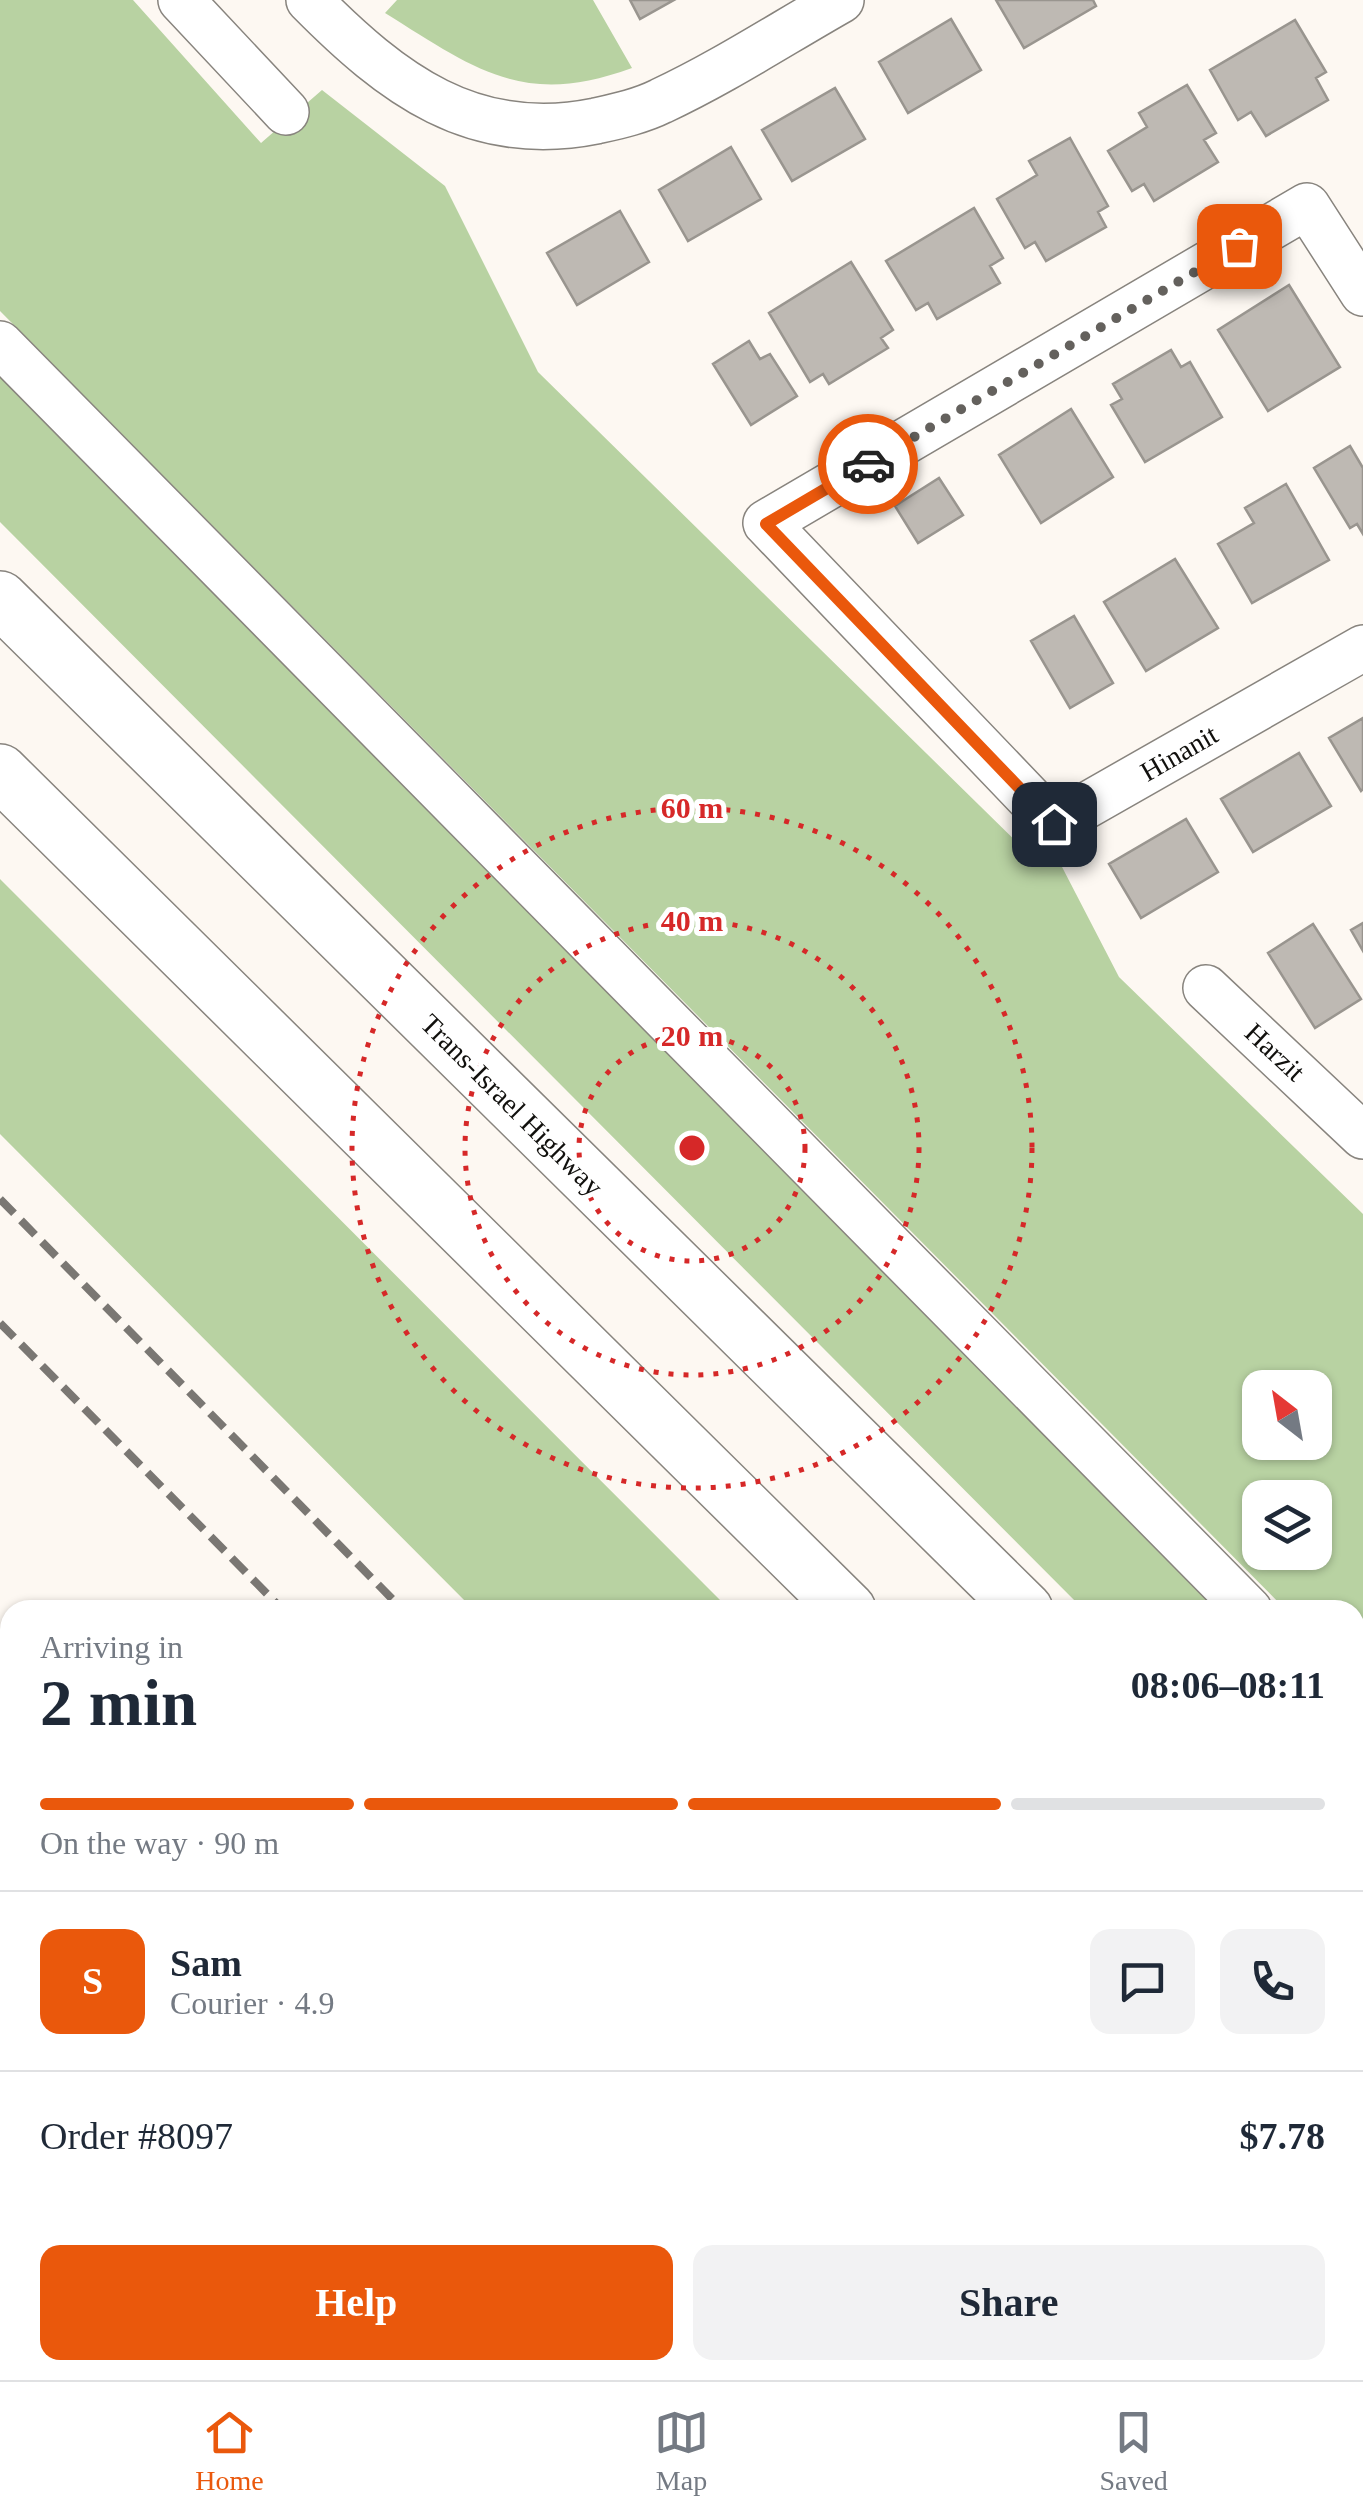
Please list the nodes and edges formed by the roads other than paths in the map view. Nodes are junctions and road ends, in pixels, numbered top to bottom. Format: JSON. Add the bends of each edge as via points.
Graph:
{"nodes":[{"id":1,"x":181,"y":0,"type":"edge"},
{"id":2,"x":310,"y":0,"type":"edge"},
{"id":3,"x":840,"y":0,"type":"edge"},
{"id":4,"x":286,"y":112,"type":"dead end"},
{"id":5,"x":1363,"y":293,"type":"edge"},
{"id":6,"x":0,"y":344,"type":"edge"},
{"id":7,"x":0,"y":600,"type":"edge"},
{"id":8,"x":1363,"y":648,"type":"edge"},
{"id":9,"x":0,"y":772,"type":"edge"},
{"id":10,"x":1206,"y":988,"type":"dead end"},
{"id":11,"x":1356,"y":1119,"type":"edge"},
{"id":12,"x":838,"y":1600,"type":"edge"},
{"id":13,"x":1015,"y":1600,"type":"edge"},
{"id":14,"x":1239,"y":1600,"type":"edge"}],
"edges":[{"from":1,"to":4,"type":"street"},
{"from":2,"to":3,"type":"street","via":[[379,63],[454,112],[540,128],[658,103]]},
{"from":5,"to":8,"type":"street","name":"Hinanit","via":[[1307,206],[766,524],[1054,824]]},
{"from":6,"to":14,"type":"street"},
{"from":7,"to":13,"type":"highway","name":"Trans-Israel Highway"},
{"from":9,"to":12,"type":"highway"},
{"from":10,"to":11,"type":"street","name":"Harzit"}]}
